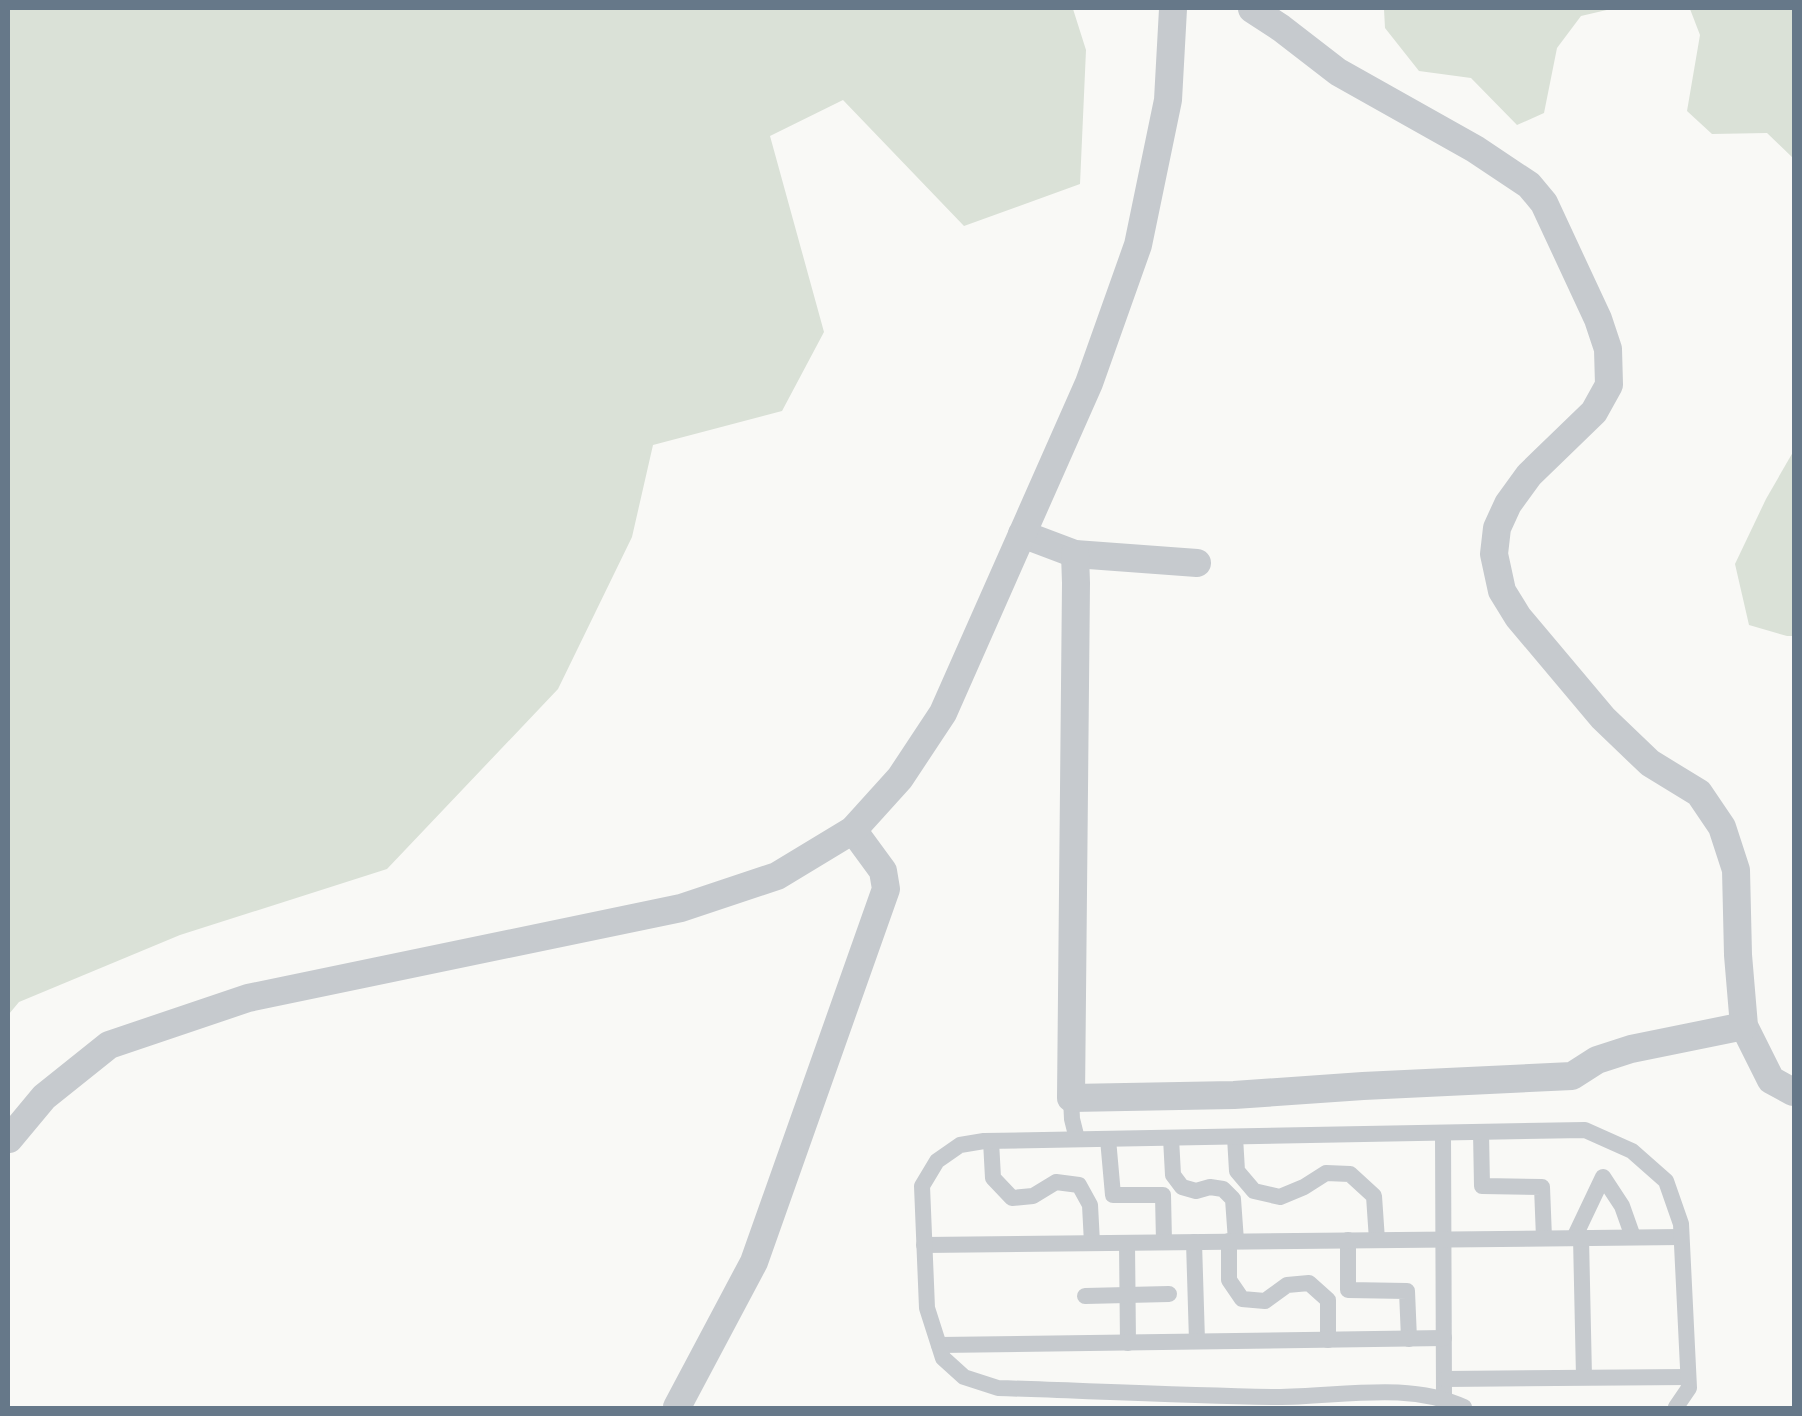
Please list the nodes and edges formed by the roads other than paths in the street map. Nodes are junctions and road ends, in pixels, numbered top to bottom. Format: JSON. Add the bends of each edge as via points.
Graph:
{"nodes":[{"id":1,"x":1173,"y":9,"type":"edge"},
{"id":2,"x":1252,"y":9,"type":"edge"},
{"id":3,"x":1022,"y":534,"type":"junction"},
{"id":4,"x":1075,"y":554,"type":"junction"},
{"id":5,"x":1197,"y":563,"type":"dead end"},
{"id":6,"x":853,"y":830,"type":"junction"},
{"id":7,"x":1744,"y":1026,"type":"junction"},
{"id":8,"x":1793,"y":1092,"type":"edge"},
{"id":9,"x":1071,"y":1098,"type":"junction"},
{"id":10,"x":1443,"y":1132,"type":"junction"},
{"id":11,"x":1481,"y":1132,"type":"junction"},
{"id":12,"x":1235,"y":1137,"type":"junction"},
{"id":13,"x":1171,"y":1138,"type":"junction"},
{"id":14,"x":9,"y":1139,"type":"edge"},
{"id":15,"x":1077,"y":1139,"type":"junction"},
{"id":16,"x":1108,"y":1139,"type":"junction"},
{"id":17,"x":991,"y":1141,"type":"junction"},
{"id":18,"x":1577,"y":1237,"type":"junction"},
{"id":19,"x":1633,"y":1237,"type":"junction"},
{"id":20,"x":1682,"y":1237,"type":"junction"},
{"id":21,"x":1544,"y":1238,"type":"junction"},
{"id":22,"x":1443,"y":1239,"type":"junction"},
{"id":23,"x":1348,"y":1240,"type":"junction"},
{"id":24,"x":1377,"y":1240,"type":"junction"},
{"id":25,"x":1232,"y":1241,"type":"junction"},
{"id":26,"x":1127,"y":1242,"type":"junction"},
{"id":27,"x":1164,"y":1242,"type":"junction"},
{"id":28,"x":1194,"y":1242,"type":"junction"},
{"id":29,"x":1092,"y":1243,"type":"junction"},
{"id":30,"x":924,"y":1245,"type":"junction"},
{"id":31,"x":1128,"y":1294,"type":"junction"},
{"id":32,"x":1169,"y":1294,"type":"dead end"},
{"id":33,"x":1085,"y":1296,"type":"dead end"},
{"id":34,"x":1444,"y":1338,"type":"junction"},
{"id":35,"x":1409,"y":1339,"type":"junction"},
{"id":36,"x":1328,"y":1340,"type":"junction"},
{"id":37,"x":1197,"y":1342,"type":"junction"},
{"id":38,"x":1128,"y":1343,"type":"junction"},
{"id":39,"x":939,"y":1345,"type":"junction"},
{"id":40,"x":1688,"y":1377,"type":"junction"},
{"id":41,"x":1584,"y":1378,"type":"junction"},
{"id":42,"x":1445,"y":1379,"type":"junction"},
{"id":43,"x":1444,"y":1398,"type":"junction"},
{"id":44,"x":676,"y":1407,"type":"edge"},
{"id":45,"x":1464,"y":1407,"type":"edge"},
{"id":46,"x":1676,"y":1407,"type":"edge"}],
"edges":[{"from":1,"to":3,"type":"street","via":[[1168,100],[1138,245],[1089,383]]},
{"from":2,"to":7,"type":"street","via":[[1338,72],[1475,149],[1529,186],[1544,203],[1598,319],[1608,349],[1609,385],[1594,412],[1529,475],[1508,504],[1497,528],[1494,554],[1502,591],[1518,617],[1604,718],[1650,763],[1699,793],[1722,827],[1736,870]]},
{"from":3,"to":4,"type":"street"},
{"from":3,"to":6,"type":"street","via":[[943,713],[900,778]]},
{"from":4,"to":5,"type":"street"},
{"from":4,"to":9,"type":"street"},
{"from":6,"to":14,"type":"street","via":[[777,876],[681,908],[248,998],[109,1045],[44,1097]]},
{"from":6,"to":44,"type":"street","via":[[884,871],[886,889],[754,1262]]},
{"from":7,"to":8,"type":"street","via":[[1771,1080]]},
{"from":7,"to":9,"type":"street","via":[[1631,1049],[1597,1060],[1572,1076],[1234,1095]]},
{"from":9,"to":15,"type":"lane"},
{"from":10,"to":11,"type":"lane"},
{"from":10,"to":12,"type":"lane"},
{"from":10,"to":22,"type":"lane"},
{"from":11,"to":20,"type":"lane","via":[[1585,1130],[1632,1151],[1666,1181],[1681,1224]]},
{"from":11,"to":21,"type":"lane","via":[[1482,1186],[1542,1187]]},
{"from":12,"to":13,"type":"lane"},
{"from":12,"to":24,"type":"lane","via":[[1237,1171],[1254,1190],[1280,1197],[1326,1173],[1350,1174],[1374,1196]]},
{"from":13,"to":16,"type":"lane"},
{"from":13,"to":25,"type":"lane","via":[[1173,1175],[1182,1187],[1196,1191],[1223,1188],[1233,1199]]},
{"from":15,"to":16,"type":"lane"},
{"from":15,"to":17,"type":"lane"},
{"from":16,"to":27,"type":"lane","via":[[1112,1195],[1162,1195]]},
{"from":17,"to":29,"type":"lane","via":[[993,1178],[1012,1198],[1033,1196],[1056,1182],[1079,1185],[1090,1205]]},
{"from":17,"to":30,"type":"lane","via":[[960,1145],[937,1161],[922,1186]]},
{"from":18,"to":19,"type":"lane"},
{"from":18,"to":19,"type":"lane","via":[[1603,1177],[1622,1206]]},
{"from":18,"to":21,"type":"lane"},
{"from":18,"to":41,"type":"lane"},
{"from":19,"to":20,"type":"lane"},
{"from":20,"to":40,"type":"lane"},
{"from":21,"to":22,"type":"lane"},
{"from":22,"to":24,"type":"lane"},
{"from":22,"to":34,"type":"lane"},
{"from":23,"to":24,"type":"lane"},
{"from":23,"to":25,"type":"lane"},
{"from":23,"to":35,"type":"lane","via":[[1348,1290],[1407,1291]]},
{"from":25,"to":28,"type":"lane"},
{"from":25,"to":36,"type":"lane","via":[[1228,1280],[1242,1299],[1265,1301],[1287,1285],[1309,1283],[1328,1300]]},
{"from":26,"to":27,"type":"lane"},
{"from":26,"to":29,"type":"lane"},
{"from":26,"to":31,"type":"lane"},
{"from":27,"to":28,"type":"lane"},
{"from":28,"to":37,"type":"lane"},
{"from":29,"to":30,"type":"lane"},
{"from":30,"to":39,"type":"lane","via":[[927,1308]]},
{"from":31,"to":32,"type":"lane"},
{"from":31,"to":33,"type":"lane"},
{"from":31,"to":38,"type":"lane"},
{"from":34,"to":35,"type":"lane"},
{"from":34,"to":42,"type":"lane"},
{"from":35,"to":36,"type":"lane"},
{"from":36,"to":37,"type":"lane"},
{"from":37,"to":38,"type":"lane"},
{"from":38,"to":39,"type":"lane"},
{"from":39,"to":43,"type":"lane","via":[[943,1358],[964,1377],[998,1388],[1274,1397],[1391,1391]]},
{"from":40,"to":41,"type":"lane"},
{"from":40,"to":46,"type":"lane","via":[[1689,1388]]},
{"from":41,"to":42,"type":"lane"},
{"from":42,"to":43,"type":"lane"},
{"from":43,"to":45,"type":"lane"}]}
